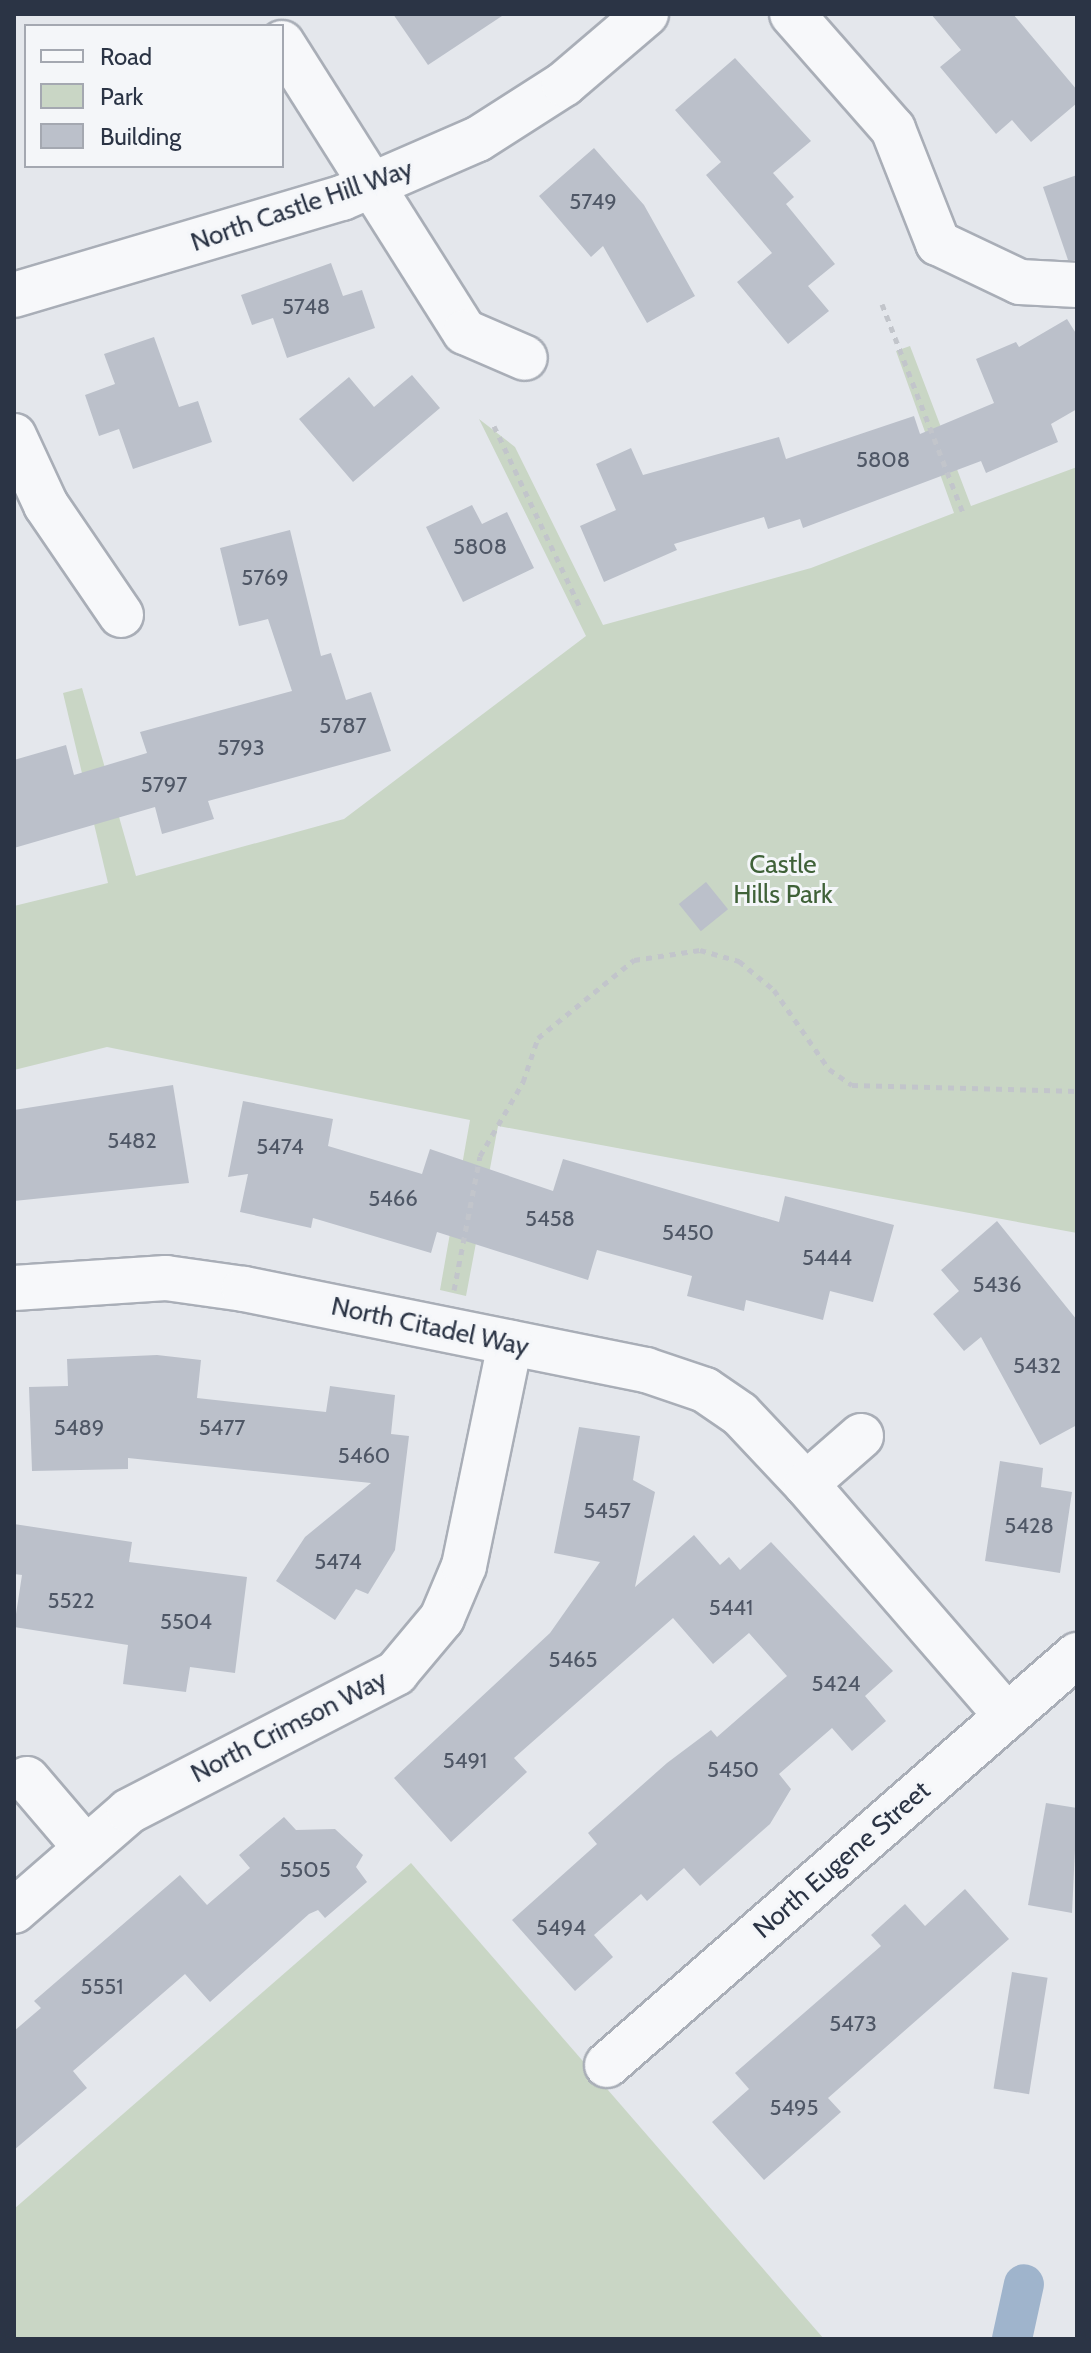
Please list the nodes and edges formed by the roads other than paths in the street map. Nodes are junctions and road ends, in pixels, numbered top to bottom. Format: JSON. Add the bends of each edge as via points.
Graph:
{"nodes":[{"id":1,"x":646,"y":14,"type":"edge"},
{"id":2,"x":792,"y":14,"type":"edge"},
{"id":3,"x":284,"y":46,"type":"edge"},
{"id":4,"x":373,"y":185,"type":"junction"},
{"id":5,"x":1077,"y":285,"type":"edge"},
{"id":6,"x":14,"y":295,"type":"edge"},
{"id":7,"x":525,"y":358,"type":"dead end"},
{"id":8,"x":14,"y":436,"type":"edge"},
{"id":9,"x":121,"y":615,"type":"dead end"},
{"id":10,"x":14,"y":1288,"type":"edge"},
{"id":11,"x":510,"y":1343,"type":"junction"},
{"id":12,"x":861,"y":1436,"type":"dead end"},
{"id":13,"x":806,"y":1484,"type":"junction"},
{"id":14,"x":1077,"y":1655,"type":"edge"},
{"id":15,"x":1007,"y":1716,"type":"junction"},
{"id":16,"x":27,"y":1779,"type":"dead end"},
{"id":17,"x":86,"y":1848,"type":"junction"},
{"id":18,"x":14,"y":1911,"type":"edge"},
{"id":19,"x":607,"y":2065,"type":"dead end"}],
"edges":[{"from":1,"to":4,"type":"street","name":"North Castle Hill Way","via":[[564,84],[478,139]]},
{"from":2,"to":5,"type":"street","via":[[893,129],[938,243],[1020,282]]},
{"from":3,"to":4,"type":"street"},
{"from":4,"to":6,"type":"street","name":"North Castle Hill Way"},
{"from":4,"to":7,"type":"street","via":[[465,332]]},
{"from":8,"to":9,"type":"street","via":[[46,505]]},
{"from":10,"to":11,"type":"street","name":"North Citadel Way","via":[[166,1278]]},
{"from":11,"to":13,"type":"street","name":"North Citadel Way","via":[[646,1370],[705,1390],[740,1414]]},
{"from":11,"to":17,"type":"street","name":"North Crimson Way","via":[[464,1566],[442,1618],[424,1640],[396,1673],[349,1703],[203,1769],[129,1811]]},
{"from":12,"to":13,"type":"street"},
{"from":13,"to":15,"type":"street","name":"North Citadel Way"},
{"from":14,"to":15,"type":"street","name":"North Eugene Street"},
{"from":15,"to":19,"type":"street","name":"North Eugene Street"},
{"from":16,"to":17,"type":"street"},
{"from":17,"to":18,"type":"street","name":"North Crimson Way"}]}
